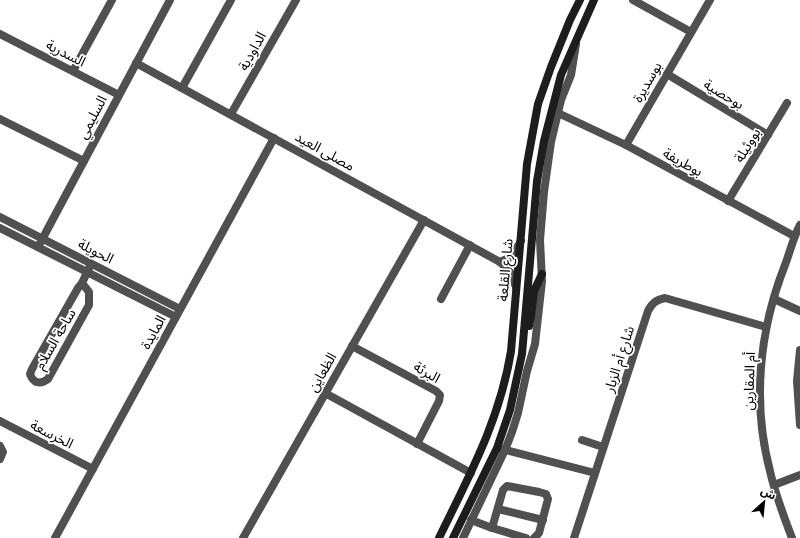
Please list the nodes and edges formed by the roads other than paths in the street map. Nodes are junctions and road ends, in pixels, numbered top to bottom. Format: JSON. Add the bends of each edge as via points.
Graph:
{"nodes":[{"id":1,"x":112,"y":0,"type":"edge"},
{"id":2,"x":170,"y":0,"type":"edge"},
{"id":3,"x":230,"y":0,"type":"edge"},
{"id":4,"x":296,"y":0,"type":"edge"},
{"id":5,"x":580,"y":0,"type":"edge"},
{"id":6,"x":594,"y":0,"type":"edge"},
{"id":7,"x":633,"y":0,"type":"edge"},
{"id":8,"x":710,"y":0,"type":"edge"},
{"id":9,"x":691,"y":32,"type":"junction"},
{"id":10,"x":0,"y":34,"type":"edge"},
{"id":11,"x":576,"y":39,"type":"junction"},
{"id":12,"x":136,"y":63,"type":"junction"},
{"id":13,"x":74,"y":72,"type":"junction"},
{"id":14,"x":667,"y":74,"type":"junction"},
{"id":15,"x":182,"y":88,"type":"junction"},
{"id":16,"x":119,"y":95,"type":"junction"},
{"id":17,"x":787,"y":103,"type":"dead end"},
{"id":18,"x":558,"y":113,"type":"junction"},
{"id":19,"x":231,"y":114,"type":"junction"},
{"id":20,"x":0,"y":119,"type":"edge"},
{"id":21,"x":768,"y":135,"type":"junction"},
{"id":22,"x":274,"y":138,"type":"junction"},
{"id":23,"x":626,"y":145,"type":"junction"},
{"id":24,"x":84,"y":162,"type":"junction"},
{"id":25,"x":728,"y":201,"type":"junction"},
{"id":26,"x":0,"y":217,"type":"edge"},
{"id":27,"x":424,"y":220,"type":"junction"},
{"id":28,"x":800,"y":225,"type":"edge"},
{"id":29,"x":0,"y":228,"type":"edge"},
{"id":30,"x":794,"y":236,"type":"junction"},
{"id":31,"x":42,"y":238,"type":"junction"},
{"id":32,"x":521,"y":241,"type":"junction"},
{"id":33,"x":470,"y":245,"type":"junction"},
{"id":34,"x":38,"y":247,"type":"junction"},
{"id":35,"x":500,"y":262,"type":"junction"},
{"id":36,"x":91,"y":264,"type":"junction"},
{"id":37,"x":87,"y":272,"type":"junction"},
{"id":38,"x":542,"y":274,"type":"junction"},
{"id":39,"x":82,"y":283,"type":"junction"},
{"id":40,"x":517,"y":288,"type":"junction"},
{"id":41,"x":441,"y":299,"type":"dead end"},
{"id":42,"x":774,"y":299,"type":"junction"},
{"id":43,"x":180,"y":309,"type":"junction"},
{"id":44,"x":800,"y":311,"type":"edge"},
{"id":45,"x":176,"y":317,"type":"junction"},
{"id":46,"x":766,"y":327,"type":"junction"},
{"id":47,"x":523,"y":337,"type":"junction"},
{"id":48,"x":352,"y":346,"type":"junction"},
{"id":49,"x":800,"y":350,"type":"edge"},
{"id":50,"x":324,"y":393,"type":"junction"},
{"id":51,"x":1,"y":424,"type":"edge"},
{"id":52,"x":800,"y":424,"type":"edge"},
{"id":53,"x":582,"y":440,"type":"dead end"},
{"id":54,"x":417,"y":444,"type":"junction"},
{"id":55,"x":0,"y":446,"type":"edge"},
{"id":56,"x":603,"y":447,"type":"junction"},
{"id":57,"x":501,"y":449,"type":"junction"},
{"id":58,"x":0,"y":459,"type":"edge"},
{"id":59,"x":93,"y":469,"type":"junction"},
{"id":60,"x":471,"y":473,"type":"junction"},
{"id":61,"x":595,"y":474,"type":"junction"},
{"id":62,"x":800,"y":475,"type":"edge"},
{"id":63,"x":774,"y":485,"type":"junction"},
{"id":64,"x":498,"y":509,"type":"junction"},
{"id":65,"x":471,"y":520,"type":"junction"},
{"id":66,"x":543,"y":520,"type":"junction"},
{"id":67,"x":492,"y":528,"type":"junction"},
{"id":68,"x":55,"y":538,"type":"edge"},
{"id":69,"x":243,"y":538,"type":"edge"},
{"id":70,"x":439,"y":538,"type":"edge"},
{"id":71,"x":453,"y":538,"type":"edge"},
{"id":72,"x":462,"y":538,"type":"edge"},
{"id":73,"x":526,"y":538,"type":"edge"},
{"id":74,"x":534,"y":538,"type":"edge"},
{"id":75,"x":574,"y":538,"type":"edge"},
{"id":76,"x":790,"y":538,"type":"edge"}],
"edges":[{"from":1,"to":13,"type":"street"},
{"from":2,"to":12,"type":"street","name":"السليمي"},
{"from":3,"to":15,"type":"street"},
{"from":4,"to":19,"type":"street","name":"الداودية"},
{"from":5,"to":32,"type":"main road","name":"شارع القلعة","via":[[538,104],[527,164]]},
{"from":6,"to":11,"type":"main road","name":"شارع القلعة"},
{"from":7,"to":9,"type":"street"},
{"from":8,"to":9,"type":"street","name":"بوسديرة"},
{"from":9,"to":14,"type":"street","name":"بوسديرة"},
{"from":10,"to":13,"type":"street","name":"السدرية"},
{"from":11,"to":18,"type":"street","name":"شارع القلعة","via":[[571,75]]},
{"from":11,"to":47,"type":"main road","name":"شارع القلعة","via":[[556,90],[544,140],[537,181]]},
{"from":12,"to":15,"type":"street","name":"مصلى العيد"},
{"from":12,"to":16,"type":"street","name":"السليمي"},
{"from":13,"to":16,"type":"street","name":"السدرية"},
{"from":14,"to":21,"type":"street","name":"بوحصية"},
{"from":14,"to":23,"type":"street","name":"بوسديرة"},
{"from":15,"to":19,"type":"street","name":"مصلى العيد"},
{"from":16,"to":24,"type":"street","name":"السليمي"},
{"from":17,"to":21,"type":"street","name":"بووثيلة"},
{"from":18,"to":23,"type":"street","name":"بوطريفة"},
{"from":18,"to":38,"type":"street","name":"شارع القلعة","via":[[544,192],[540,248]]},
{"from":19,"to":22,"type":"street","name":"مصلى العيد"},
{"from":20,"to":24,"type":"street"},
{"from":21,"to":25,"type":"street","name":"بووثيلة"},
{"from":22,"to":27,"type":"street","name":"مصلى العيد"},
{"from":22,"to":43,"type":"street","name":"المايدة"},
{"from":23,"to":25,"type":"street","name":"بوطريفة"},
{"from":24,"to":31,"type":"street","name":"السليمي"},
{"from":25,"to":30,"type":"street","name":"بوطريفة"},
{"from":26,"to":31,"type":"street","name":"الحويلة"},
{"from":27,"to":33,"type":"street","name":"مصلى العيد"},
{"from":27,"to":48,"type":"street","name":"الظعاين"},
{"from":28,"to":30,"type":"street","name":"أم المقارين"},
{"from":29,"to":34,"type":"street","name":"الحويلة"},
{"from":30,"to":42,"type":"street","name":"أم المقارين"},
{"from":31,"to":34,"type":"street","name":"السليمي"},
{"from":31,"to":36,"type":"street","name":"الحويلة"},
{"from":32,"to":35,"type":"street","via":[[511,257]]},
{"from":32,"to":40,"type":"main road","name":"شارع القلعة"},
{"from":33,"to":35,"type":"street","name":"مصلى العيد"},
{"from":33,"to":41,"type":"street"},
{"from":34,"to":37,"type":"street","name":"الحويلة"},
{"from":35,"to":40,"type":"street","name":"مصلى العيد","via":[[510,272]]},
{"from":36,"to":37,"type":"street","name":"ساحة السلام"},
{"from":36,"to":43,"type":"street","name":"الحويلة"},
{"from":37,"to":39,"type":"street","name":"ساحة السلام"},
{"from":37,"to":45,"type":"street","name":"الحويلة"},
{"from":38,"to":47,"type":"main road","via":[[534,291],[530,323]]},
{"from":38,"to":57,"type":"street","name":"شارع القلعة","via":[[535,344],[516,423]]},
{"from":39,"to":39,"type":"street","name":"ساحة السلام","via":[[32,369],[30,374],[35,382],[45,382],[48,379],[89,305],[89,292]]},
{"from":40,"to":60,"type":"main road","name":"شارع القلعة","via":[[507,372],[496,412]]},
{"from":42,"to":44,"type":"street"},
{"from":42,"to":46,"type":"street","name":"أم المقارين"},
{"from":43,"to":45,"type":"street","name":"المايدة"},
{"from":45,"to":59,"type":"street","name":"المايدة"},
{"from":46,"to":56,"type":"street","name":"شارع أم الزبار","via":[[664,298],[657,300],[648,311]]},
{"from":46,"to":63,"type":"street","name":"أم المقارين","via":[[759,386],[763,437]]},
{"from":47,"to":57,"type":"main road","name":"شارع القلعة","via":[[515,391]]},
{"from":48,"to":50,"type":"street","name":"الظعاين"},
{"from":48,"to":54,"type":"street","name":"البرثة","via":[[440,395]]},
{"from":49,"to":52,"type":"street","via":[[797,381]]},
{"from":50,"to":54,"type":"street"},
{"from":50,"to":69,"type":"street","name":"الظعاين"},
{"from":51,"to":59,"type":"street","name":"الخرسعة"},
{"from":53,"to":56,"type":"street"},
{"from":54,"to":60,"type":"street"},
{"from":55,"to":58,"type":"street","via":[[3,452]]},
{"from":56,"to":61,"type":"street","name":"شارع أم الزبار"},
{"from":57,"to":61,"type":"street"},
{"from":57,"to":65,"type":"street","name":"شارع القلعة"},
{"from":57,"to":71,"type":"main road","name":"شارع القلعة"},
{"from":59,"to":68,"type":"street","name":"المايدة"},
{"from":60,"to":70,"type":"main road","name":"شارع القلعة"},
{"from":61,"to":75,"type":"street","name":"شارع أم الزبار"},
{"from":62,"to":63,"type":"street"},
{"from":63,"to":76,"type":"street","name":"أم المقارين"},
{"from":64,"to":66,"type":"street"},
{"from":64,"to":66,"type":"street","via":[[503,490],[507,486],[539,492],[546,494],[548,499]]},
{"from":64,"to":67,"type":"street"},
{"from":65,"to":67,"type":"street"},
{"from":65,"to":72,"type":"street","name":"شارع القلعة"},
{"from":66,"to":74,"type":"street","via":[[539,533]]},
{"from":67,"to":73,"type":"street"}]}
